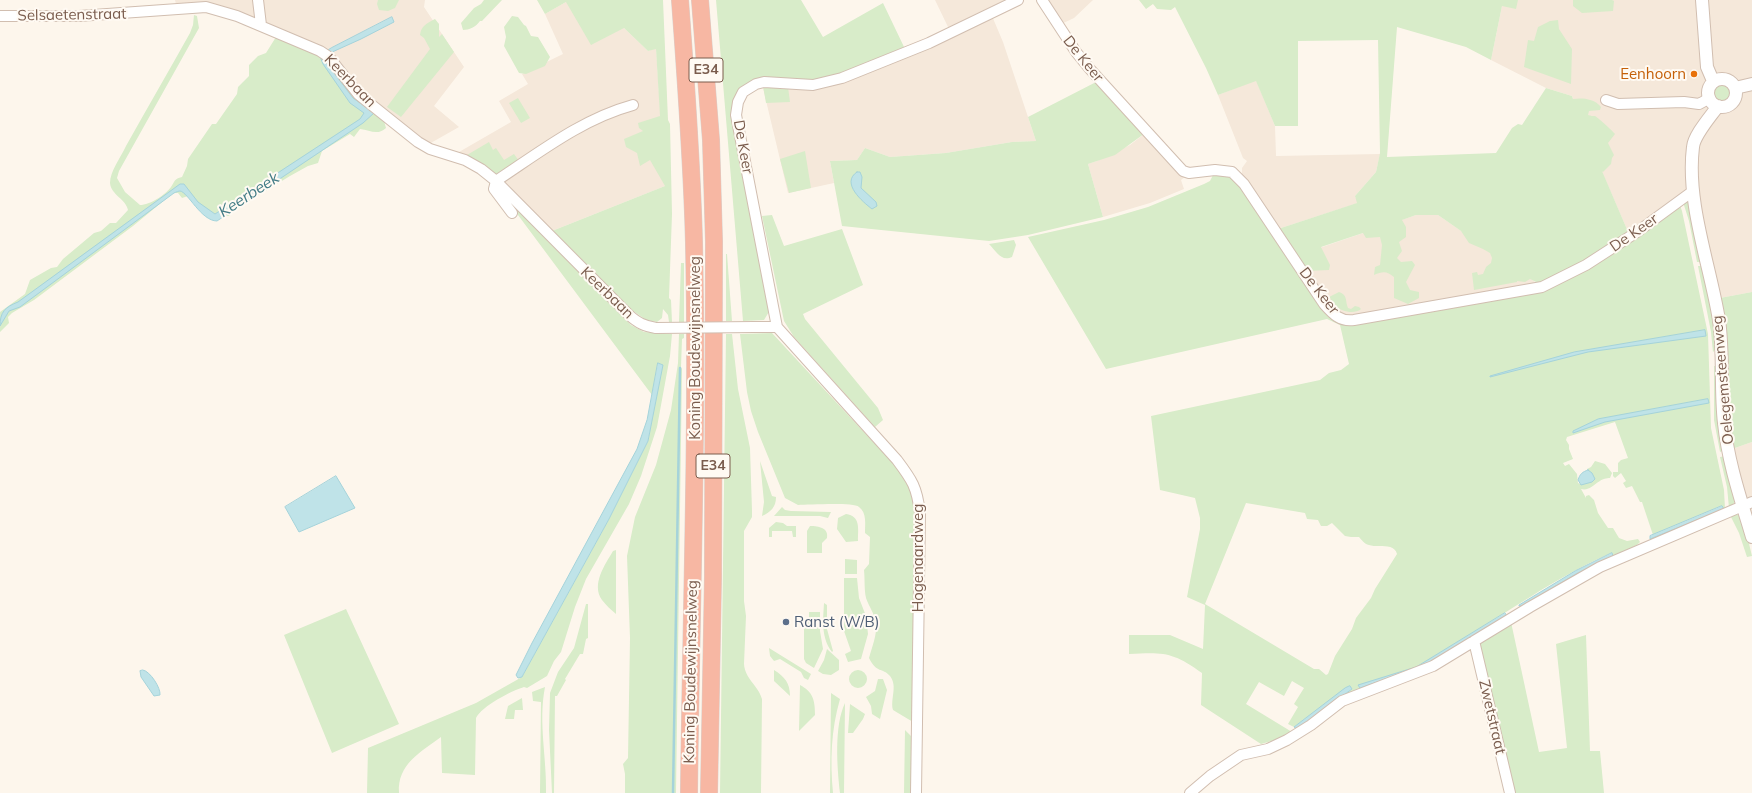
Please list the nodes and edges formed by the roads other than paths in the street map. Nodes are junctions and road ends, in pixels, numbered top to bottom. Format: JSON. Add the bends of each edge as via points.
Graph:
{"nodes":[{"id":1,"x":258,"y":0,"type":"edge"},
{"id":2,"x":680,"y":0,"type":"edge"},
{"id":3,"x":700,"y":0,"type":"edge"},
{"id":4,"x":1018,"y":0,"type":"edge"},
{"id":5,"x":1042,"y":0,"type":"edge"},
{"id":6,"x":1702,"y":0,"type":"edge"},
{"id":7,"x":0,"y":16,"type":"edge"},
{"id":8,"x":261,"y":25,"type":"junction"},
{"id":9,"x":1718,"y":80,"type":"junction"},
{"id":10,"x":1752,"y":84,"type":"edge"},
{"id":11,"x":1735,"y":88,"type":"junction"},
{"id":12,"x":1606,"y":100,"type":"dead end"},
{"id":13,"x":1713,"y":102,"type":"junction"},
{"id":14,"x":633,"y":104,"type":"dead end"},
{"id":15,"x":496,"y":181,"type":"junction"},
{"id":16,"x":1693,"y":191,"type":"junction"},
{"id":17,"x":512,"y":213,"type":"dead end"},
{"id":18,"x":777,"y":327,"type":"junction"},
{"id":19,"x":1748,"y":504,"type":"edge"},
{"id":20,"x":1752,"y":537,"type":"edge"},
{"id":21,"x":1474,"y":641,"type":"junction"},
{"id":22,"x":689,"y":793,"type":"edge"},
{"id":23,"x":709,"y":793,"type":"edge"},
{"id":24,"x":916,"y":793,"type":"edge"},
{"id":25,"x":1190,"y":793,"type":"edge"},
{"id":26,"x":1510,"y":793,"type":"edge"}],
"edges":[{"from":1,"to":8,"type":"street"},
{"from":2,"to":22,"type":"highway","name":"Koning Boudewijnsnelweg","number":"E34","via":[[690,140],[696,357]]},
{"from":3,"to":23,"type":"highway","name":"Koning Boudewijnsnelweg","number":"E34","via":[[711,140],[714,242],[713,576]]},
{"from":4,"to":18,"type":"street","name":"De Keer","via":[[929,43],[842,78],[813,86],[764,82],[743,92],[736,114]]},
{"from":5,"to":16,"type":"street","name":"De Keer","via":[[1089,68],[1183,170],[1189,173],[1215,170],[1232,172],[1244,184],[1324,304],[1342,320],[1542,287],[1586,265]]},
{"from":6,"to":9,"type":"street","via":[[1705,48]]},
{"from":7,"to":8,"type":"street","name":"Selsaetenstraat","via":[[93,15],[206,7]]},
{"from":8,"to":15,"type":"street","name":"Keerbaan","via":[[325,53],[358,94],[418,142],[430,149],[465,160]]},
{"from":9,"to":11,"type":"street","via":[[1732,83]]},
{"from":9,"to":13,"type":"street","via":[[1708,89]]},
{"from":10,"to":11,"type":"street"},
{"from":11,"to":13,"type":"street","via":[[1732,102],[1725,106]]},
{"from":12,"to":13,"type":"street","via":[[1623,104]]},
{"from":13,"to":16,"type":"street","name":"Oelegemsteenweg","via":[[1693,145]]},
{"from":14,"to":15,"type":"street","via":[[599,116],[579,127]]},
{"from":15,"to":17,"type":"street","via":[[494,189]]},
{"from":15,"to":18,"type":"street","name":"Keerbaan","bridge":true,"via":[[638,323],[656,328]]},
{"from":16,"to":19,"type":"street","name":"Oelegemsteenweg","via":[[1719,320],[1723,360],[1723,421]]},
{"from":18,"to":24,"type":"street","name":"Hogenaardweg","via":[[897,460],[911,478],[918,494],[920,513]]},
{"from":19,"to":20,"type":"street","name":"Oelegemsteenweg"},
{"from":19,"to":21,"type":"street","via":[[1600,567]]},
{"from":21,"to":25,"type":"street","via":[[1433,666],[1342,701],[1287,740],[1268,749],[1240,756]]},
{"from":21,"to":26,"type":"street","name":"Zwetstraat"}]}
